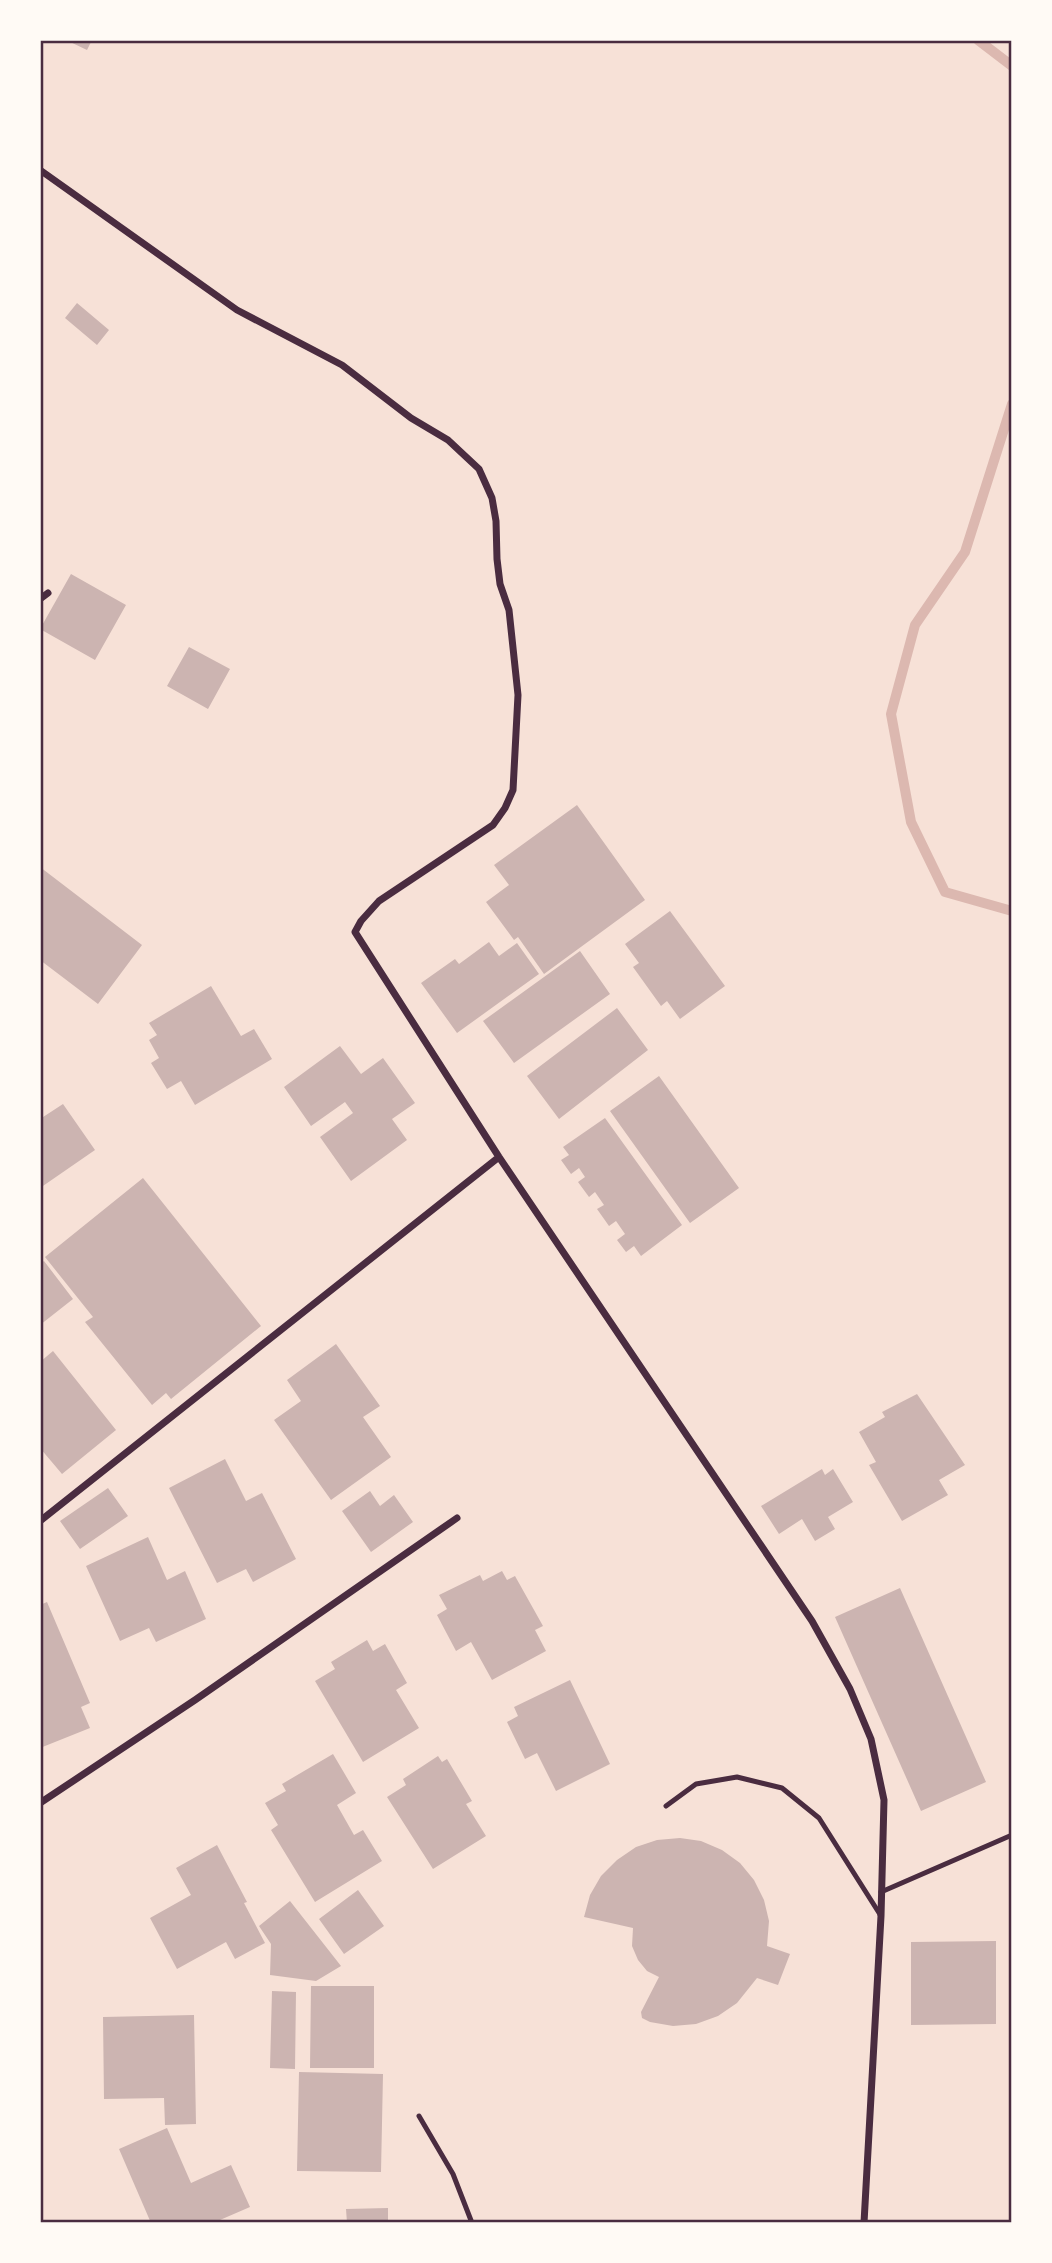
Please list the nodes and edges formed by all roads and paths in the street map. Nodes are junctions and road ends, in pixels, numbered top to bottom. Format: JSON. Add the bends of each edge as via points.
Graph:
{"nodes":[{"id":1,"x":40,"y":170,"type":"edge"},
{"id":2,"x":48,"y":593,"type":"dead end"},
{"id":3,"x":40,"y":599,"type":"edge"},
{"id":4,"x":499,"y":1157,"type":"junction"},
{"id":5,"x":457,"y":1518,"type":"dead end"},
{"id":6,"x":40,"y":1521,"type":"edge"},
{"id":7,"x":40,"y":1803,"type":"edge"},
{"id":8,"x":666,"y":1806,"type":"dead end"},
{"id":9,"x":1012,"y":1835,"type":"edge"},
{"id":10,"x":881,"y":1892,"type":"junction"},
{"id":11,"x":881,"y":1916,"type":"junction"},
{"id":12,"x":419,"y":2116,"type":"dead end"},
{"id":13,"x":471,"y":2223,"type":"edge"},
{"id":14,"x":864,"y":2223,"type":"edge"}],
"edges":[{"from":1,"to":4,"type":"street","via":[[237,310],[342,365],[448,440],[479,469],[492,498],[500,584],[509,610],[518,695],[513,790],[493,825],[379,901],[355,932]]},
{"from":2,"to":3,"type":"street"},
{"from":4,"to":6,"type":"street"},
{"from":4,"to":10,"type":"street","via":[[812,1620],[850,1689],[871,1739],[884,1800]]},
{"from":5,"to":7,"type":"street"},
{"from":8,"to":11,"type":"lane","via":[[696,1784],[737,1777],[782,1788],[819,1818]]},
{"from":9,"to":10,"type":"lane"},
{"from":10,"to":11,"type":"street"},
{"from":11,"to":14,"type":"street"},
{"from":12,"to":13,"type":"lane","via":[[453,2174]]}]}
